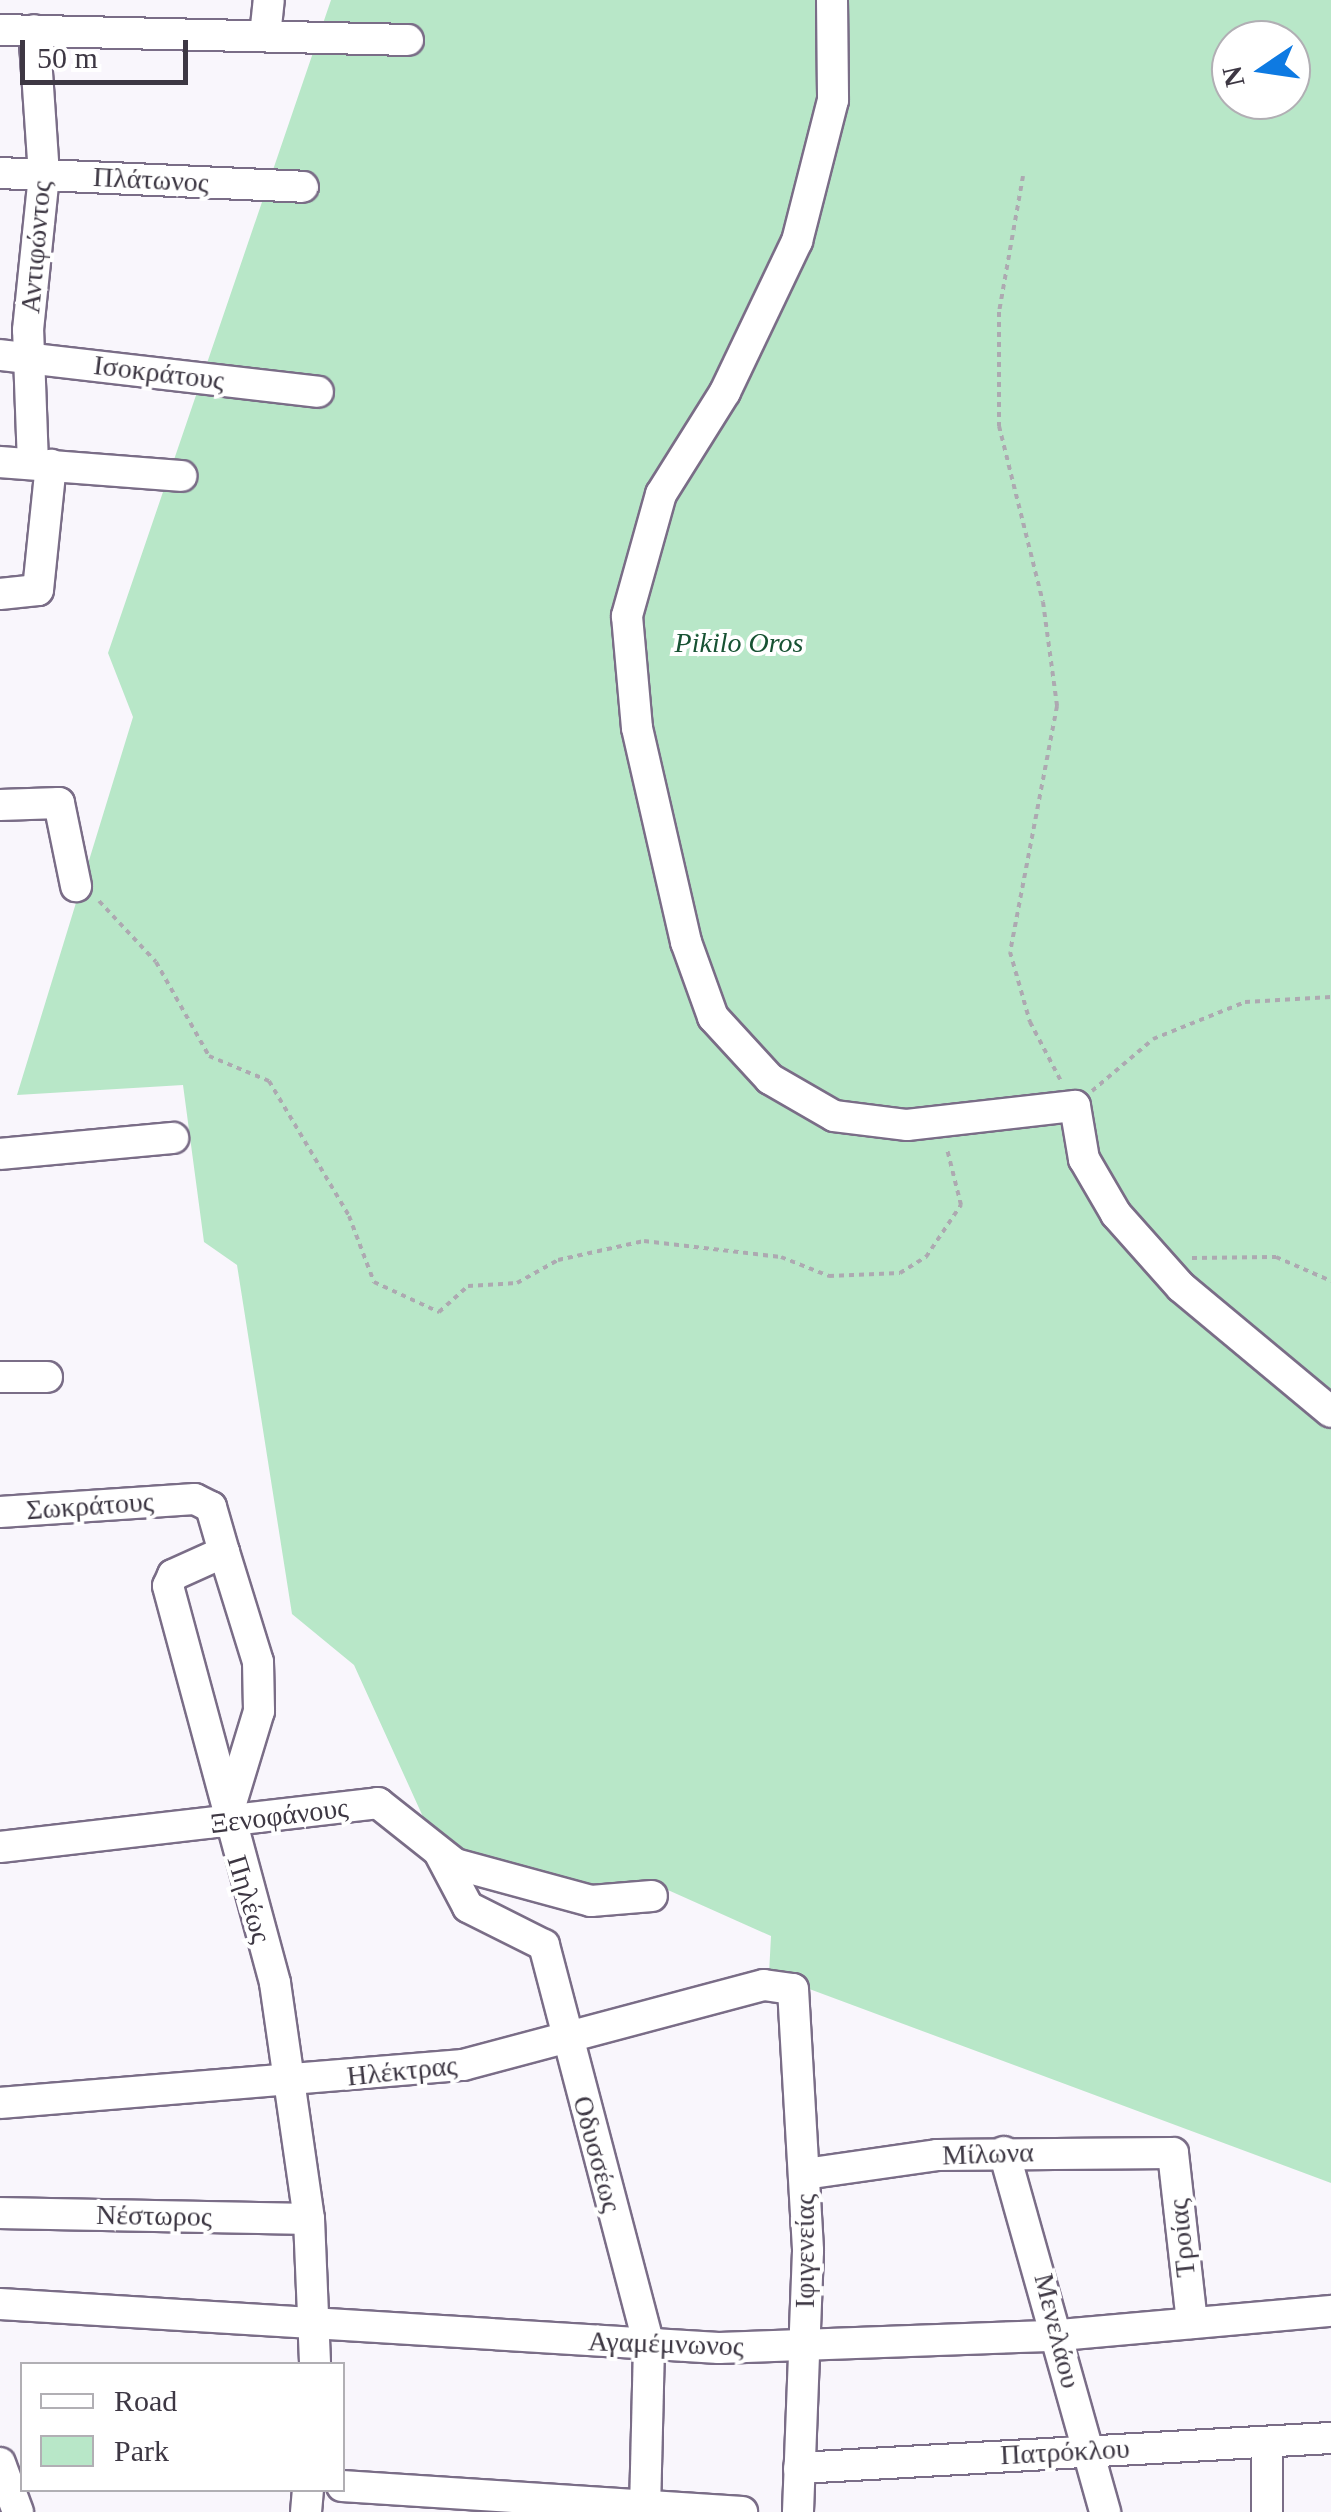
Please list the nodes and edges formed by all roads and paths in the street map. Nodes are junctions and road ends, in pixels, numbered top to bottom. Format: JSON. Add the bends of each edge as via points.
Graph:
{"nodes":[{"id":1,"x":269,"y":0,"type":"edge"},
{"id":2,"x":832,"y":0,"type":"edge"},
{"id":3,"x":0,"y":30,"type":"edge"},
{"id":4,"x":34,"y":30,"type":"junction"},
{"id":5,"x":265,"y":36,"type":"junction"},
{"id":6,"x":408,"y":40,"type":"dead end"},
{"id":7,"x":0,"y":173,"type":"edge"},
{"id":8,"x":44,"y":175,"type":"junction"},
{"id":9,"x":1022,"y":176,"type":"dead end"},
{"id":10,"x":303,"y":187,"type":"dead end"},
{"id":11,"x":15,"y":356,"type":"edge"},
{"id":12,"x":318,"y":392,"type":"dead end"},
{"id":13,"x":0,"y":462,"type":"edge"},
{"id":14,"x":42,"y":465,"type":"junction"},
{"id":15,"x":181,"y":476,"type":"dead end"},
{"id":16,"x":0,"y":594,"type":"edge"},
{"id":17,"x":0,"y":806,"type":"edge"},
{"id":18,"x":76,"y":886,"type":"joint"},
{"id":19,"x":1331,"y":997,"type":"edge"},
{"id":20,"x":1075,"y":1106,"type":"junction"},
{"id":21,"x":942,"y":1120,"type":"junction"},
{"id":22,"x":173,"y":1138,"type":"dead end"},
{"id":23,"x":0,"y":1154,"type":"edge"},
{"id":24,"x":1160,"y":1263,"type":"junction"},
{"id":25,"x":1331,"y":1281,"type":"edge"},
{"id":26,"x":0,"y":1376,"type":"edge"},
{"id":27,"x":47,"y":1377,"type":"dead end"},
{"id":28,"x":1331,"y":1412,"type":"edge"},
{"id":29,"x":0,"y":1512,"type":"edge"},
{"id":30,"x":224,"y":1552,"type":"junction"},
{"id":31,"x":225,"y":1823,"type":"junction"},
{"id":32,"x":0,"y":1847,"type":"edge"},
{"id":33,"x":439,"y":1852,"type":"junction"},
{"id":34,"x":652,"y":1896,"type":"dead end"},
{"id":35,"x":793,"y":1989,"type":"joint"},
{"id":36,"x":566,"y":2042,"type":"junction"},
{"id":37,"x":288,"y":2081,"type":"junction"},
{"id":38,"x":0,"y":2103,"type":"edge"},
{"id":39,"x":1004,"y":2152,"type":"junction"},
{"id":40,"x":1172,"y":2152,"type":"joint"},
{"id":41,"x":804,"y":2174,"type":"junction"},
{"id":42,"x":0,"y":2213,"type":"edge"},
{"id":43,"x":308,"y":2219,"type":"junction"},
{"id":44,"x":0,"y":2304,"type":"edge"},
{"id":45,"x":1331,"y":2311,"type":"edge"},
{"id":46,"x":318,"y":2321,"type":"junction"},
{"id":47,"x":1192,"y":2323,"type":"junction"},
{"id":48,"x":1060,"y":2335,"type":"junction"},
{"id":49,"x":649,"y":2346,"type":"junction"},
{"id":50,"x":805,"y":2346,"type":"junction"},
{"id":51,"x":316,"y":2362,"type":"edge"},
{"id":52,"x":1331,"y":2438,"type":"edge"},
{"id":53,"x":1267,"y":2444,"type":"junction"},
{"id":54,"x":1086,"y":2450,"type":"junction"},
{"id":55,"x":0,"y":2463,"type":"edge"},
{"id":56,"x":799,"y":2468,"type":"junction"},
{"id":57,"x":345,"y":2486,"type":"edge"},
{"id":58,"x":645,"y":2510,"type":"edge"},
{"id":59,"x":18,"y":2512,"type":"edge"},
{"id":60,"x":742,"y":2512,"type":"edge"},
{"id":61,"x":798,"y":2512,"type":"edge"},
{"id":62,"x":1105,"y":2512,"type":"edge"},
{"id":63,"x":1268,"y":2512,"type":"edge"}],
"edges":[{"from":1,"to":5,"type":"street"},
{"from":2,"to":21,"type":"street","via":[[833,100],[798,242],[725,392],[661,494],[627,616],[637,728],[713,1017],[770,1079],[834,1116]]},
{"from":3,"to":4,"type":"street"},
{"from":4,"to":5,"type":"street"},
{"from":4,"to":8,"type":"street","name":"Αντιφώντος"},
{"from":5,"to":6,"type":"street"},
{"from":7,"to":8,"type":"street","name":"Πλάτωνος"},
{"from":8,"to":10,"type":"street","name":"Πλάτωνος"},
{"from":8,"to":11,"type":"street","name":"Αντιφώντος"},
{"from":9,"to":20,"type":"path","via":[[998,312],[999,426],[1057,706],[1010,952],[1030,1022]]},
{"from":11,"to":12,"type":"street","name":"Ισοκράτους"},
{"from":11,"to":14,"type":"street","name":"Αντιφώντος"},
{"from":13,"to":14,"type":"street"},
{"from":14,"to":15,"type":"street"},
{"from":14,"to":16,"type":"street","name":"Αντιφώντος","via":[[38,590]]},
{"from":17,"to":18,"type":"street","via":[[59,802]]},
{"from":18,"to":21,"type":"path","via":[[135,935],[209,1056],[270,1081],[349,1216],[374,1282],[439,1312],[468,1286],[516,1283],[558,1260],[644,1241],[781,1258],[829,1276],[900,1274],[926,1257],[961,1206]]},
{"from":19,"to":20,"type":"path","via":[[1245,1002],[1153,1039]]},
{"from":20,"to":21,"type":"street"},
{"from":20,"to":24,"type":"street","via":[[1084,1160]]},
{"from":22,"to":23,"type":"street"},
{"from":24,"to":25,"type":"path","via":[[1276,1257]]},
{"from":24,"to":28,"type":"street"},
{"from":26,"to":27,"type":"street"},
{"from":29,"to":30,"type":"street","name":"Σωκράτους","via":[[180,1500],[211,1508]]},
{"from":30,"to":31,"type":"street","via":[[258,1662],[259,1711]]},
{"from":30,"to":31,"type":"street","name":"Πηλέως","via":[[173,1575],[168,1586]]},
{"from":31,"to":32,"type":"street","name":"Ξενοφάνους"},
{"from":31,"to":33,"type":"street","name":"Ξενοφάνους","via":[[378,1803]]},
{"from":31,"to":37,"type":"street","name":"Πηλέως","via":[[275,1982]]},
{"from":33,"to":34,"type":"street","name":"Ξενοφάνους","via":[[591,1901]]},
{"from":33,"to":36,"type":"street","name":"Οδυσσέως","via":[[468,1907],[544,1946]]},
{"from":35,"to":36,"type":"street","name":"Ηλέκτρας","via":[[764,1985]]},
{"from":35,"to":41,"type":"street","name":"Ιφιγενείας"},
{"from":36,"to":37,"type":"street","name":"Ηλέκτρας","via":[[463,2065]]},
{"from":36,"to":49,"type":"street","name":"Οδυσσέως"},
{"from":37,"to":38,"type":"street","name":"Ηλέκτρας"},
{"from":37,"to":43,"type":"street","name":"Πηλέως"},
{"from":39,"to":40,"type":"street","name":"Μίλωνα"},
{"from":39,"to":41,"type":"street","name":"Μίλωνα"},
{"from":39,"to":48,"type":"street","name":"Μενελάου"},
{"from":40,"to":47,"type":"street","name":"Τροίας"},
{"from":41,"to":50,"type":"street","name":"Ιφιγενείας"},
{"from":42,"to":43,"type":"street","name":"Νέστωρος"},
{"from":43,"to":46,"type":"street","name":"Πηλέως"},
{"from":44,"to":46,"type":"street","name":"Αγαμέμνωνος"},
{"from":45,"to":47,"type":"street","name":"Αγαμέμνωνος"},
{"from":46,"to":49,"type":"street","name":"Αγαμέμνωνος"},
{"from":46,"to":51,"type":"street","name":"Πηλέως"},
{"from":47,"to":48,"type":"street","name":"Αγαμέμνωνος"},
{"from":48,"to":50,"type":"street","name":"Αγαμέμνωνος"},
{"from":48,"to":54,"type":"street","name":"Μενελάου"},
{"from":49,"to":50,"type":"street","name":"Αγαμέμνωνος"},
{"from":49,"to":58,"type":"street","name":"Οδυσσέως"},
{"from":50,"to":56,"type":"street","name":"Ιφιγενείας"},
{"from":52,"to":53,"type":"street","name":"Πατρόκλου"},
{"from":53,"to":54,"type":"street","name":"Πατρόκλου"},
{"from":53,"to":63,"type":"street"},
{"from":54,"to":56,"type":"street","name":"Πατρόκλου"},
{"from":54,"to":62,"type":"street","name":"Μενελάου"},
{"from":55,"to":59,"type":"street"},
{"from":56,"to":61,"type":"street","name":"Ιφιγενείας"},
{"from":57,"to":58,"type":"street"},
{"from":58,"to":60,"type":"street"}]}
